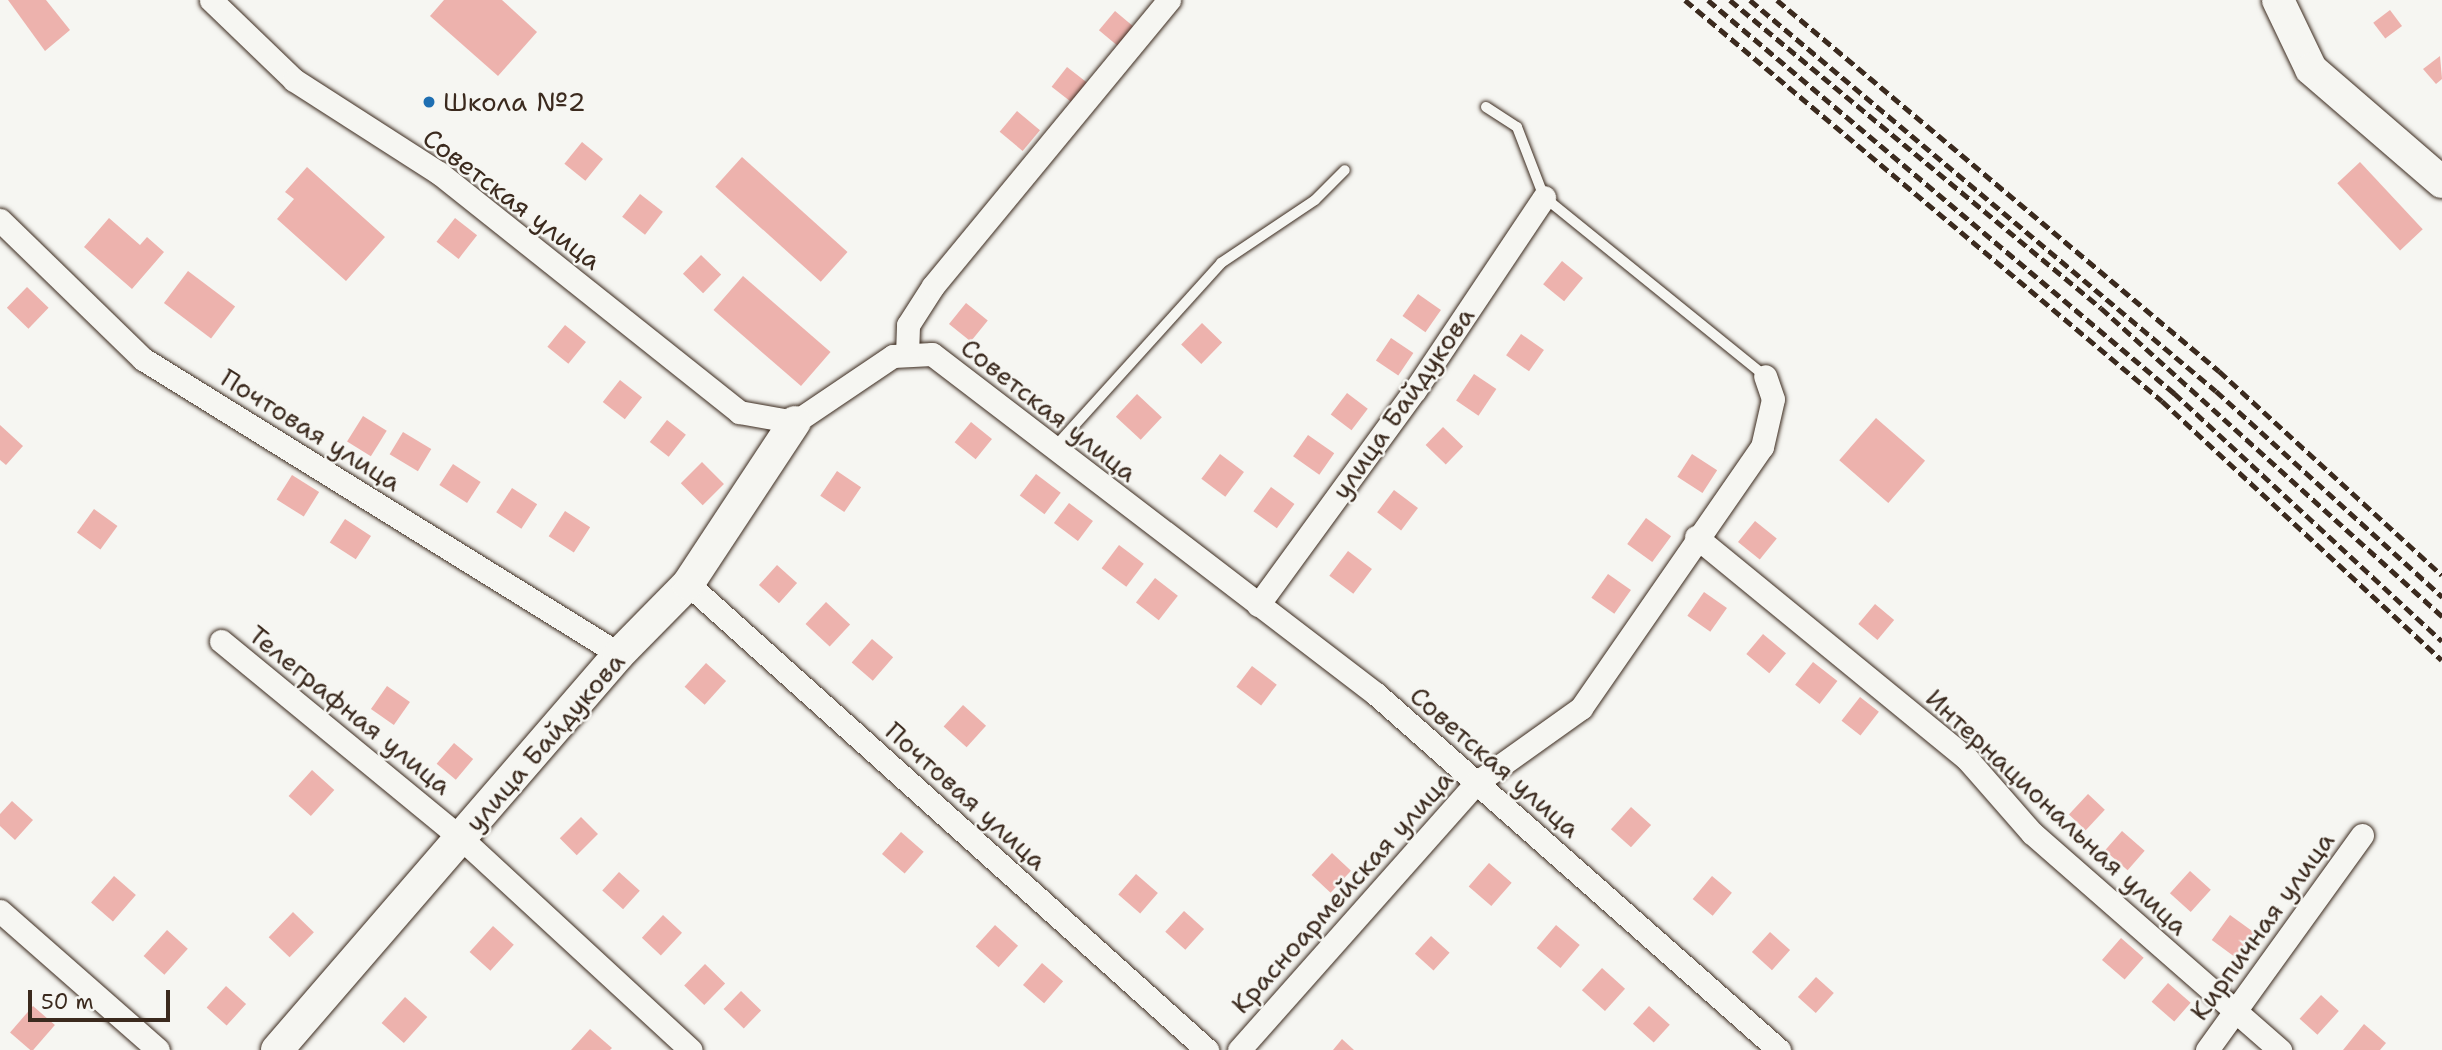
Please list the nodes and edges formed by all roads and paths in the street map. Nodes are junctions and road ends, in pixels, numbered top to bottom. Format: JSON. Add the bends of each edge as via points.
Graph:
{"nodes":[{"id":1,"x":211,"y":0,"type":"edge"},
{"id":2,"x":1169,"y":0,"type":"edge"},
{"id":3,"x":2278,"y":0,"type":"edge"},
{"id":4,"x":1486,"y":107,"type":"dead end"},
{"id":5,"x":1345,"y":170,"type":"dead end"},
{"id":6,"x":2442,"y":182,"type":"edge"},
{"id":7,"x":1544,"y":197,"type":"junction"},
{"id":8,"x":0,"y":220,"type":"edge"},
{"id":9,"x":907,"y":355,"type":"junction"},
{"id":10,"x":1765,"y":376,"type":"joint"},
{"id":11,"x":795,"y":422,"type":"junction"},
{"id":12,"x":1052,"y":450,"type":"junction"},
{"id":13,"x":1698,"y":539,"type":"junction"},
{"id":14,"x":688,"y":584,"type":"junction"},
{"id":15,"x":1258,"y":606,"type":"junction"},
{"id":16,"x":221,"y":641,"type":"dead end"},
{"id":17,"x":619,"y":654,"type":"junction"},
{"id":18,"x":1476,"y":783,"type":"junction"},
{"id":19,"x":2362,"y":835,"type":"dead end"},
{"id":20,"x":462,"y":839,"type":"junction"},
{"id":21,"x":0,"y":911,"type":"edge"},
{"id":22,"x":2237,"y":1014,"type":"junction"},
{"id":23,"x":158,"y":1050,"type":"edge"},
{"id":24,"x":278,"y":1050,"type":"edge"},
{"id":25,"x":691,"y":1050,"type":"edge"},
{"id":26,"x":1207,"y":1050,"type":"edge"},
{"id":27,"x":1239,"y":1050,"type":"edge"},
{"id":28,"x":1779,"y":1050,"type":"edge"},
{"id":29,"x":2207,"y":1050,"type":"edge"},
{"id":30,"x":2280,"y":1050,"type":"edge"}],
"edges":[{"from":1,"to":11,"type":"street","name":"Советская улица","via":[[294,80],[439,173],[739,412]]},
{"from":2,"to":9,"type":"street","via":[[933,286],[908,325]]},
{"from":3,"to":6,"type":"street","via":[[2311,69]]},
{"from":4,"to":7,"type":"lane","via":[[1517,127]]},
{"from":5,"to":12,"type":"lane","via":[[1315,200],[1221,263]]},
{"from":7,"to":10,"type":"lane"},
{"from":7,"to":15,"type":"street","name":"улица Байдукова","via":[[1415,390]]},
{"from":8,"to":17,"type":"street","name":"Почтовая улица","via":[[144,359]]},
{"from":9,"to":11,"type":"street","via":[[894,356]]},
{"from":9,"to":12,"type":"street","name":"Советская улица","via":[[932,354]]},
{"from":10,"to":13,"type":"street","name":"Красноармейская улица","via":[[1773,399],[1762,447]]},
{"from":11,"to":14,"type":"street","name":"улица Байдукова"},
{"from":12,"to":15,"type":"street","name":"Советская улица"},
{"from":13,"to":18,"type":"street","name":"Красноармейская улица","via":[[1581,708]]},
{"from":13,"to":22,"type":"street","name":"Интернациональная улица","via":[[1968,760],[2032,833]]},
{"from":14,"to":17,"type":"street","name":"улица Байдукова"},
{"from":14,"to":26,"type":"street","name":"Почтовая улица"},
{"from":15,"to":18,"type":"street","name":"Советская улица","via":[[1376,694]]},
{"from":16,"to":20,"type":"street","name":"Телеграфная улица"},
{"from":17,"to":20,"type":"street","name":"улица Байдукова"},
{"from":18,"to":27,"type":"street","name":"Красноармейская улица"},
{"from":18,"to":28,"type":"street","name":"Советская улица"},
{"from":19,"to":22,"type":"street","name":"Кирпичная улица"},
{"from":20,"to":24,"type":"street","name":"улица Байдукова"},
{"from":20,"to":25,"type":"street","name":"Телеграфная улица"},
{"from":21,"to":23,"type":"street"},
{"from":22,"to":29,"type":"street","name":"Кирпичная улица"},
{"from":22,"to":30,"type":"street","name":"Интернациональная улица"}]}
